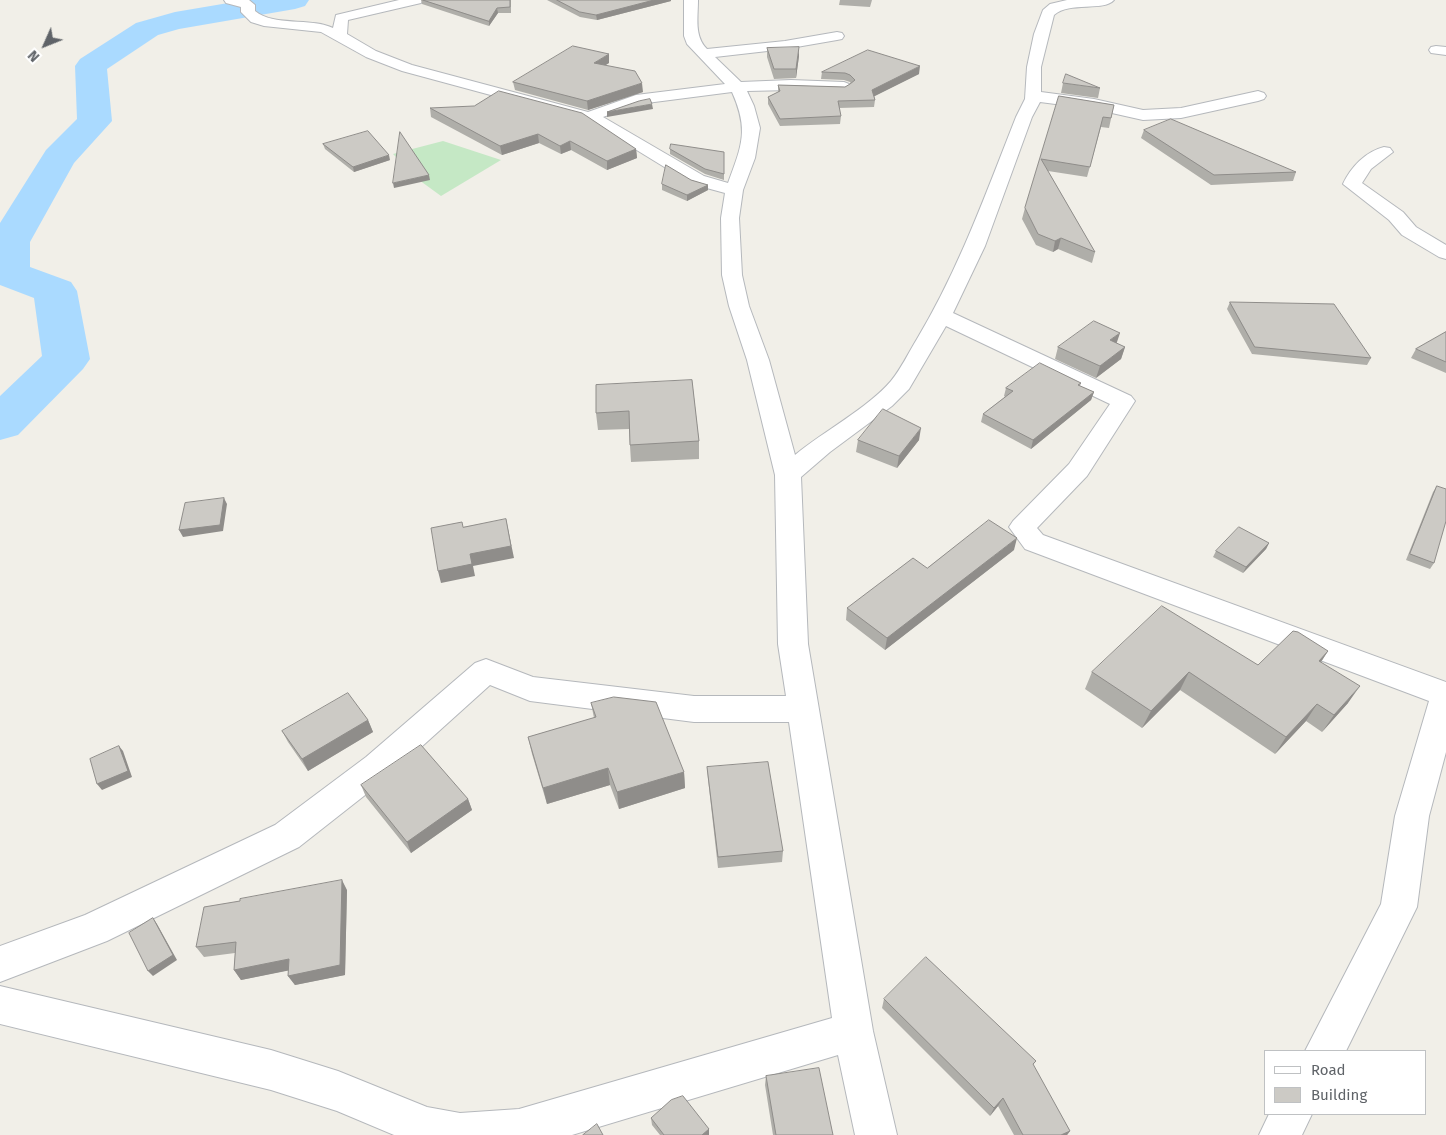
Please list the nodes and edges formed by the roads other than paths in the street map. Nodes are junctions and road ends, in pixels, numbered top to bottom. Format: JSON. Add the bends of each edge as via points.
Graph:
{"nodes":[{"id":1,"x":231,"y":0,"type":"edge"},
{"id":2,"x":416,"y":0,"type":"edge"},
{"id":3,"x":691,"y":0,"type":"edge"},
{"id":4,"x":1107,"y":0,"type":"edge"},
{"id":5,"x":340,"y":36,"type":"junction"},
{"id":6,"x":838,"y":36,"type":"dead end"},
{"id":7,"x":704,"y":54,"type":"junction"},
{"id":8,"x":737,"y":87,"type":"junction"},
{"id":9,"x":844,"y":87,"type":"edge"},
{"id":10,"x":1033,"y":96,"type":"junction"},
{"id":11,"x":1258,"y":96,"type":"dead end"},
{"id":12,"x":589,"y":117,"type":"junction"},
{"id":13,"x":1384,"y":152,"type":"dead end"},
{"id":14,"x":734,"y":190,"type":"junction"},
{"id":15,"x":1446,"y":252,"type":"edge"},
{"id":16,"x":941,"y":316,"type":"junction"},
{"id":17,"x":788,"y":475,"type":"junction"},
{"id":18,"x":1446,"y":695,"type":"edge"},
{"id":19,"x":803,"y":709,"type":"junction"},
{"id":20,"x":0,"y":964,"type":"edge"},
{"id":21,"x":0,"y":1005,"type":"edge"},
{"id":22,"x":853,"y":1031,"type":"junction"},
{"id":23,"x":1326,"y":1050,"type":"edge"},
{"id":24,"x":1290,"y":1115,"type":"edge"},
{"id":25,"x":876,"y":1135,"type":"edge"},
{"id":26,"x":1280,"y":1135,"type":"edge"}],
"edges":[{"from":1,"to":5,"type":"street","via":[[242,1],[256,19],[316,26]]},
{"from":2,"to":5,"type":"street","via":[[341,18]]},
{"from":3,"to":7,"type":"street","via":[[691,36]]},
{"from":4,"to":10,"type":"street","via":[[1067,4],[1048,12],[1034,67]]},
{"from":5,"to":12,"type":"street","via":[[387,62]]},
{"from":6,"to":7,"type":"street"},
{"from":7,"to":8,"type":"street"},
{"from":8,"to":9,"type":"street"},
{"from":8,"to":12,"type":"street","via":[[636,100]]},
{"from":8,"to":14,"type":"street","via":[[752,128],[746,158]]},
{"from":10,"to":11,"type":"street","via":[[1143,115],[1182,113]]},
{"from":10,"to":16,"type":"street","via":[[976,246]]},
{"from":12,"to":14,"type":"street","via":[[698,180]]},
{"from":13,"to":15,"type":"street","via":[[1363,166],[1352,184],[1396,216],[1408,232]]},
{"from":14,"to":17,"type":"street","via":[[730,218],[732,275]]},
{"from":16,"to":17,"type":"street","via":[[901,384]]},
{"from":16,"to":18,"type":"street","via":[[1123,401],[1078,470],[1022,526],[1034,542]]},
{"from":17,"to":19,"type":"street","via":[[793,644]]},
{"from":18,"to":23,"type":"street","via":[[1412,816],[1399,907]]},
{"from":19,"to":20,"type":"street","via":[[694,709],[530,689],[486,671],[377,767],[287,836],[94,929]]},
{"from":19,"to":22,"type":"street"},
{"from":21,"to":22,"type":"street","via":[[271,1070],[338,1091],[427,1128],[460,1134],[519,1130]]},
{"from":22,"to":25,"type":"street"},
{"from":24,"to":26,"type":"street"}]}
